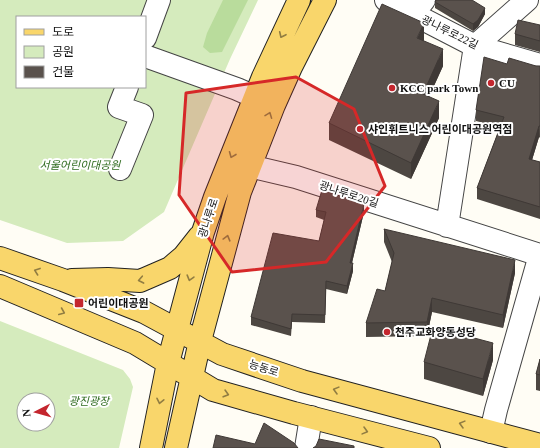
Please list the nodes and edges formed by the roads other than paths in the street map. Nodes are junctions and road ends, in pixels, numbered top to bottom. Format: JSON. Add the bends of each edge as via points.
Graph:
{"nodes":[{"id":1,"x":159,"y":0,"type":"edge"},
{"id":2,"x":299,"y":0,"type":"edge"},
{"id":3,"x":325,"y":0,"type":"edge"},
{"id":4,"x":386,"y":0,"type":"edge"},
{"id":5,"x":527,"y":0,"type":"edge"},
{"id":6,"x":419,"y":7,"type":"edge"},
{"id":7,"x":146,"y":35,"type":"edge"},
{"id":8,"x":475,"y":46,"type":"junction"},
{"id":9,"x":146,"y":56,"type":"edge"},
{"id":10,"x":540,"y":66,"type":"edge"},
{"id":11,"x":127,"y":88,"type":"edge"},
{"id":12,"x":255,"y":97,"type":"junction"},
{"id":13,"x":249,"y":166,"type":"junction"},
{"id":14,"x":120,"y":169,"type":"dead end"},
{"id":15,"x":447,"y":226,"type":"junction"},
{"id":16,"x":203,"y":232,"type":"junction"},
{"id":17,"x":540,"y":255,"type":"edge"},
{"id":18,"x":0,"y":258,"type":"edge"},
{"id":19,"x":63,"y":280,"type":"junction"},
{"id":20,"x":0,"y":286,"type":"edge"},
{"id":21,"x":177,"y":329,"type":"junction"},
{"id":22,"x":200,"y":341,"type":"junction"},
{"id":23,"x":168,"y":363,"type":"junction"},
{"id":24,"x":192,"y":376,"type":"junction"},
{"id":25,"x":311,"y":417,"type":"junction"},
{"id":26,"x":491,"y":432,"type":"junction"},
{"id":27,"x":540,"y":445,"type":"edge"},
{"id":28,"x":151,"y":448,"type":"edge"},
{"id":29,"x":176,"y":448,"type":"edge"},
{"id":30,"x":306,"y":448,"type":"edge"},
{"id":31,"x":429,"y":448,"type":"edge"}],
"edges":[{"from":1,"to":7,"type":"street"},
{"from":2,"to":12,"type":"main road","name":"광나루로","one_way":true},
{"from":13,"to":3,"type":"main road","one_way":true,"via":[[291,67]]},
{"from":4,"to":6,"type":"street","name":"광나루로22길"},
{"from":5,"to":8,"type":"street"},
{"from":6,"to":8,"type":"street","name":"광나루로22길"},
{"from":8,"to":10,"type":"street","name":"광나루로22길"},
{"from":8,"to":15,"type":"street"},
{"from":9,"to":12,"type":"street"},
{"from":11,"to":14,"type":"street","via":[[119,107],[142,115]]},
{"from":12,"to":16,"type":"main road","name":"광나루로","one_way":true},
{"from":13,"to":15,"type":"street","name":"광나루로20길","via":[[296,177]]},
{"from":22,"to":13,"type":"main road","one_way":true},
{"from":15,"to":17,"type":"street","name":"광나루로20길"},
{"from":16,"to":19,"type":"main road","one_way":true,"via":[[184,256],[170,268],[140,281]]},
{"from":16,"to":21,"type":"main road","name":"광나루로","one_way":true},
{"from":17,"to":26,"type":"street"},
{"from":19,"to":18,"type":"main road","name":"능동로","one_way":true},
{"from":19,"to":21,"type":"main road","name":"능동로","via":[[144,312]]},
{"from":20,"to":23,"type":"main road","one_way":true,"via":[[134,343]]},
{"from":21,"to":22,"type":"main road","name":"능동로"},
{"from":21,"to":23,"type":"main road","name":"광나루로"},
{"from":22,"to":24,"type":"main road"},
{"from":26,"to":22,"type":"main road","name":"능동로","one_way":true,"via":[[302,381],[222,354]]},
{"from":23,"to":24,"type":"main road"},
{"from":23,"to":28,"type":"main road","name":"광나루로","one_way":true},
{"from":24,"to":25,"type":"main road","one_way":true,"via":[[213,390]]},
{"from":24,"to":29,"type":"main road"},
{"from":25,"to":30,"type":"street"},
{"from":25,"to":31,"type":"main road","one_way":true},
{"from":26,"to":27,"type":"main road","name":"능동로"}]}
